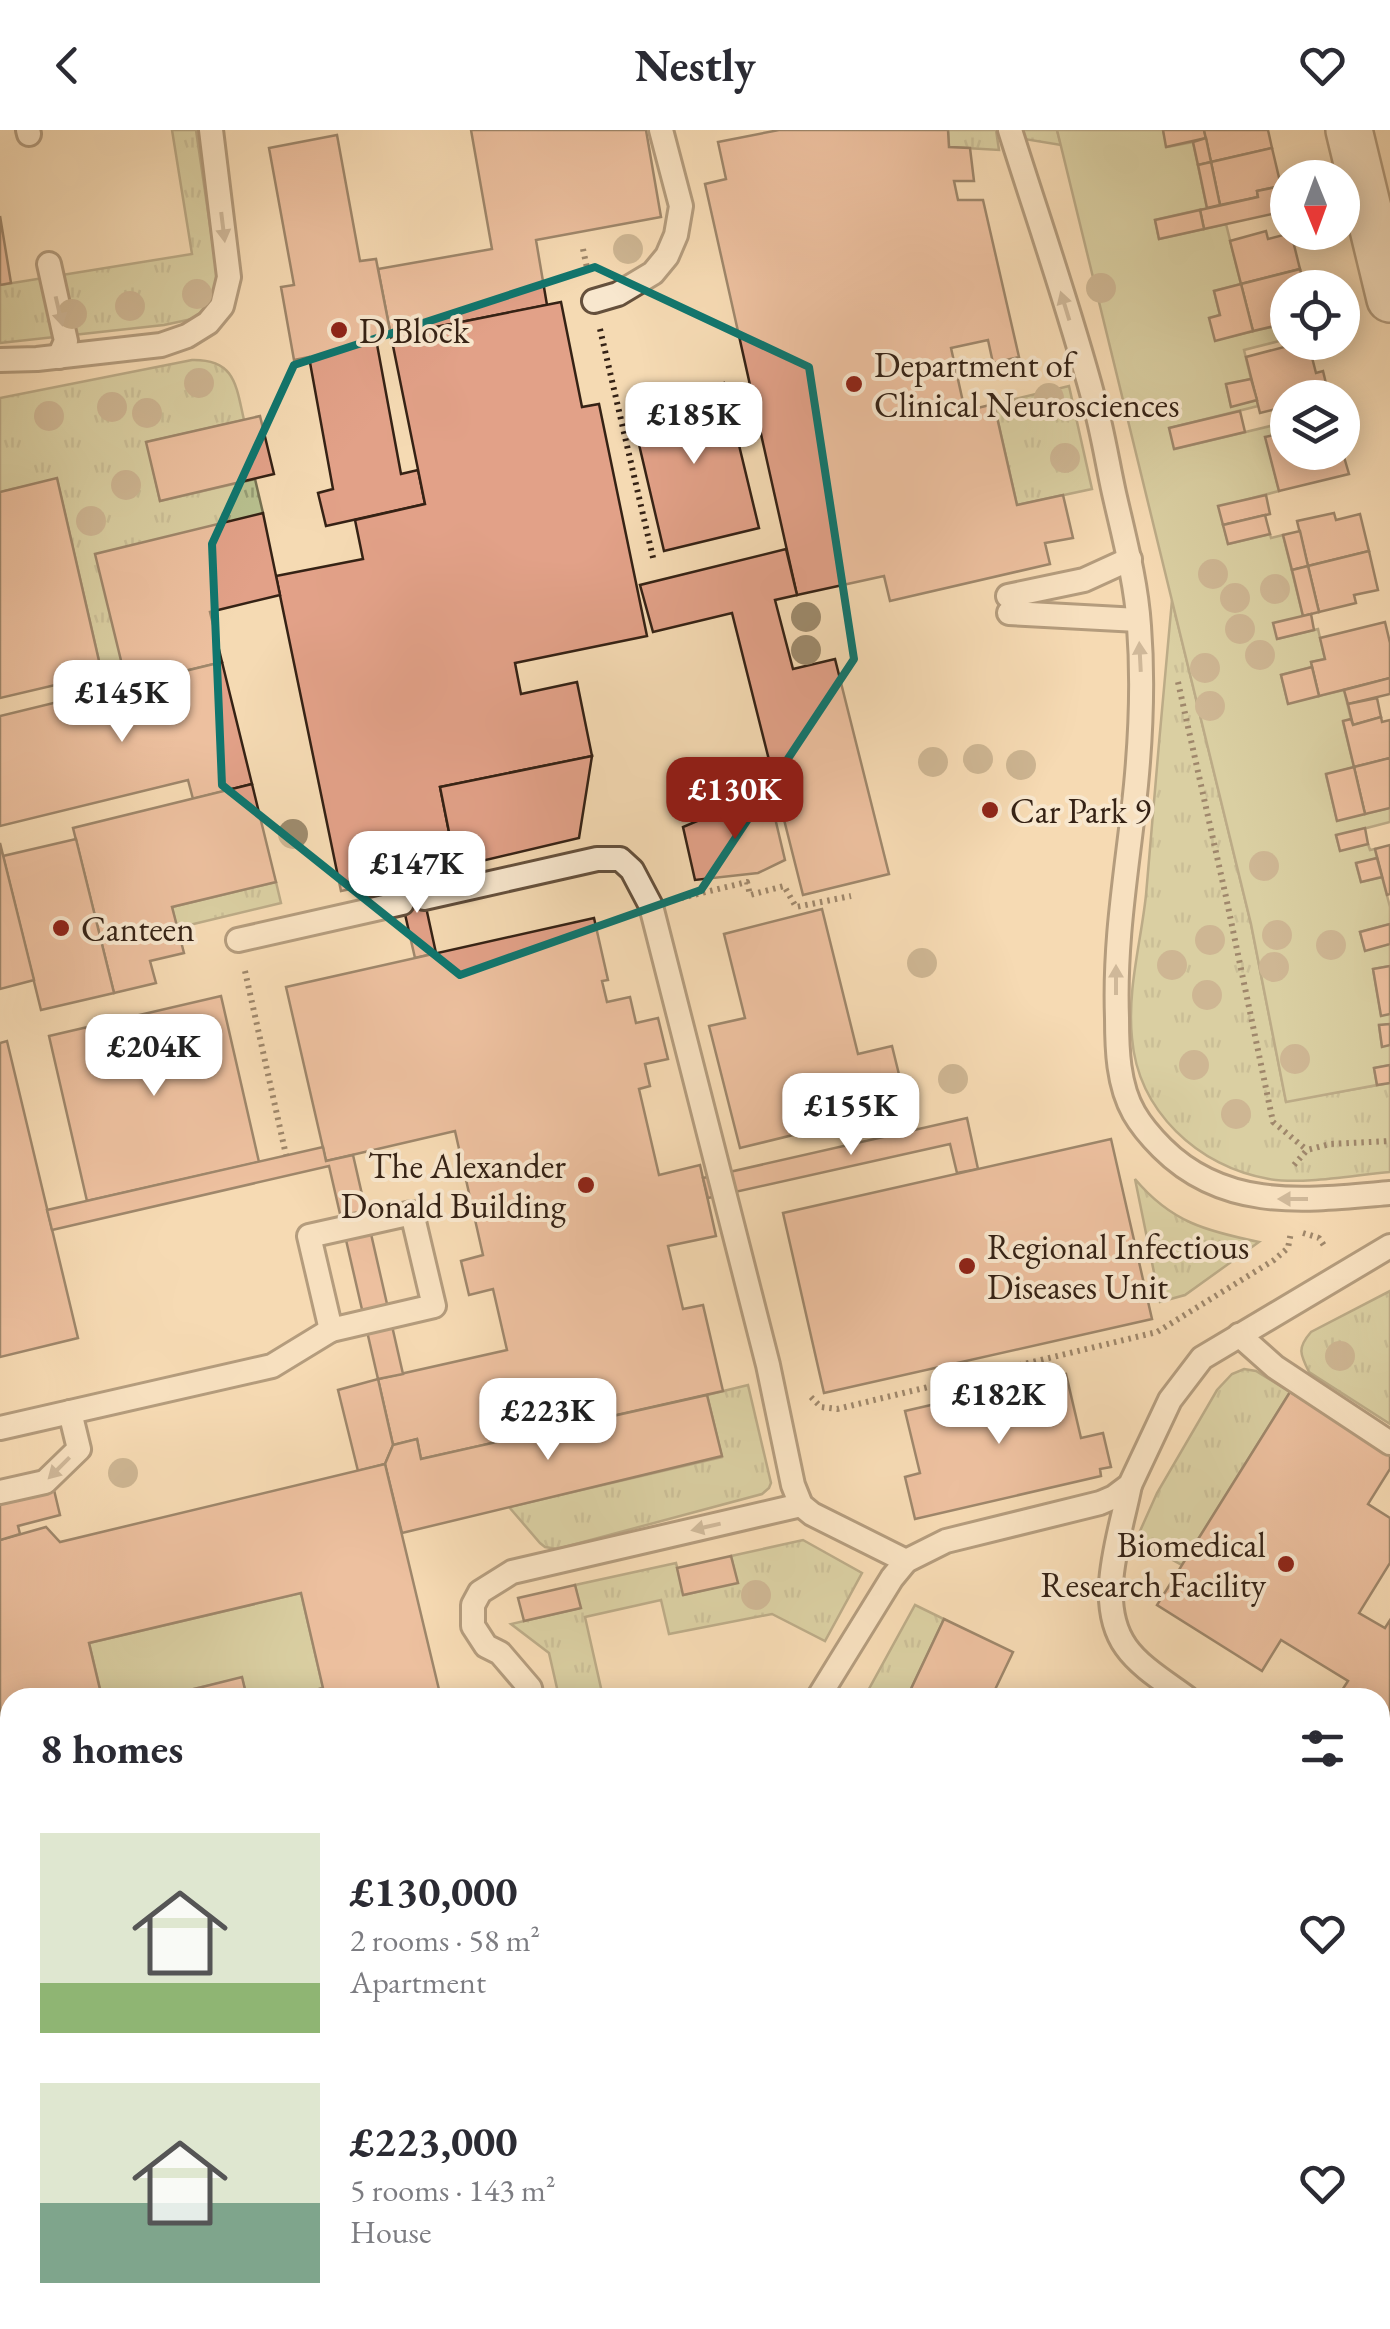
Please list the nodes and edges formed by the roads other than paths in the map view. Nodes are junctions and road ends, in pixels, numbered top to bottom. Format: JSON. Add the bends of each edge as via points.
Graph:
{"nodes":[{"id":1,"x":210,"y":130,"type":"edge"},
{"id":2,"x":661,"y":130,"type":"edge"},
{"id":3,"x":1010,"y":130,"type":"edge"},
{"id":4,"x":1349,"y":130,"type":"edge"},
{"id":5,"x":48,"y":264,"type":"dead end"},
{"id":6,"x":1390,"y":299,"type":"edge"},
{"id":7,"x":594,"y":301,"type":"road end"},
{"id":8,"x":59,"y":356,"type":"junction"},
{"id":9,"x":0,"y":360,"type":"edge"},
{"id":10,"x":1130,"y":559,"type":"junction"},
{"id":11,"x":1138,"y":620,"type":"junction"},
{"id":12,"x":238,"y":940,"type":"road end"},
{"id":13,"x":1390,"y":1194,"type":"edge"},
{"id":14,"x":1390,"y":1246,"type":"edge"},
{"id":15,"x":331,"y":1330,"type":"junction"},
{"id":16,"x":1239,"y":1335,"type":"junction"},
{"id":17,"x":70,"y":1412,"type":"junction"},
{"id":18,"x":0,"y":1428,"type":"edge"},
{"id":19,"x":1390,"y":1444,"type":"edge"},
{"id":20,"x":1130,"y":1485,"type":"junction"},
{"id":21,"x":0,"y":1492,"type":"edge"},
{"id":22,"x":801,"y":1504,"type":"junction"},
{"id":23,"x":906,"y":1561,"type":"junction"},
{"id":24,"x":530,"y":1688,"type":"edge"},
{"id":25,"x":824,"y":1688,"type":"edge"},
{"id":26,"x":1174,"y":1688,"type":"edge"}],
"edges":[{"from":1,"to":8,"type":"lane","one_way":true,"via":[[229,277],[222,306],[208,323],[161,345]]},
{"from":2,"to":7,"type":"lane","via":[[681,206],[676,235],[653,273]]},
{"from":10,"to":3,"type":"lane","one_way":true,"via":[[1094,398]]},
{"from":4,"to":6,"type":"street"},
{"from":5,"to":8,"type":"lane","one_way":true,"via":[[66,341]]},
{"from":8,"to":9,"type":"lane"},
{"from":10,"to":11,"type":"lane"},
{"from":10,"to":11,"type":"lane","via":[[1009,605]]},
{"from":13,"to":11,"type":"lane","one_way":true,"via":[[1291,1200],[1241,1193],[1190,1172],[1146,1132],[1132,1109],[1118,1052],[1115,972],[1136,784]]},
{"from":12,"to":22,"type":"lane","via":[[597,859],[620,859],[632,870],[651,906]]},
{"from":14,"to":16,"type":"lane"},
{"from":15,"to":15,"type":"lane","via":[[310,1236],[412,1213],[434,1306]]},
{"from":15,"to":17,"type":"lane","via":[[272,1366]]},
{"from":16,"to":19,"type":"lane","via":[[1275,1368]]},
{"from":16,"to":20,"type":"lane","via":[[1202,1358],[1170,1400]]},
{"from":17,"to":18,"type":"lane"},
{"from":17,"to":21,"type":"lane","one_way":true,"via":[[79,1449],[45,1482]]},
{"from":20,"to":23,"type":"lane","via":[[1100,1503],[946,1541]]},
{"from":20,"to":26,"type":"lane","via":[[1112,1562],[1114,1618],[1126,1647]]},
{"from":22,"to":23,"type":"lane"},
{"from":22,"to":24,"type":"lane","one_way":true,"via":[[512,1572],[480,1592],[473,1626]]},
{"from":23,"to":25,"type":"lane"}]}
